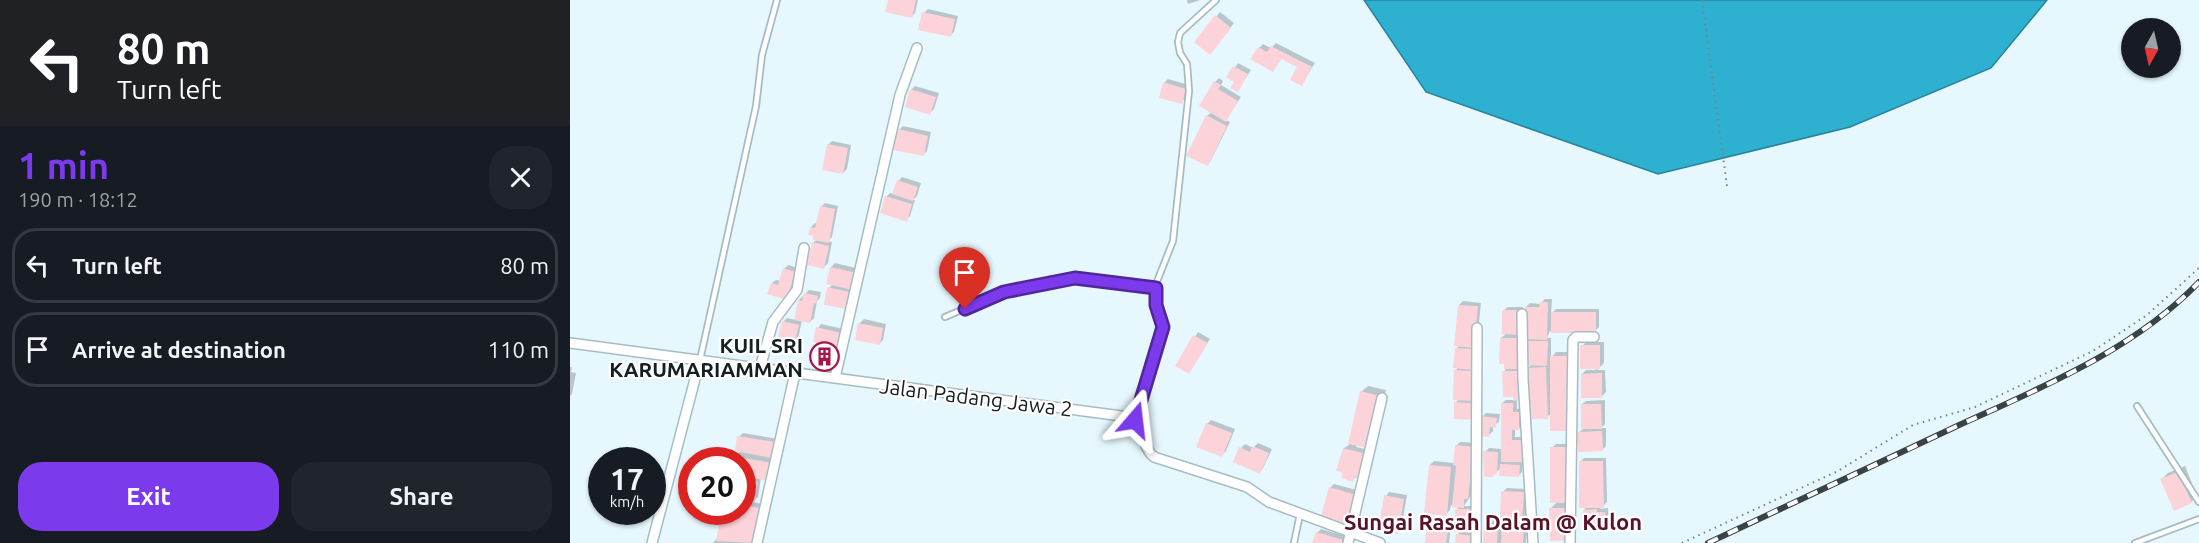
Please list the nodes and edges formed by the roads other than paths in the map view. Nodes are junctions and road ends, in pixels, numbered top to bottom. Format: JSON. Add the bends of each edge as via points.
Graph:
{"nodes":[{"id":1,"x":777,"y":0,"type":"edge"},
{"id":2,"x":1216,"y":0,"type":"edge"},
{"id":3,"x":917,"y":48,"type":"dead end"},
{"id":4,"x":804,"y":248,"type":"dead end"},
{"id":5,"x":1156,"y":288,"type":"junction"},
{"id":6,"x":1522,"y":314,"type":"dead end"},
{"id":7,"x":945,"y":317,"type":"dead end"},
{"id":8,"x":1477,"y":327,"type":"dead end"},
{"id":9,"x":1594,"y":337,"type":"dead end"},
{"id":10,"x":570,"y":343,"type":"edge"},
{"id":11,"x":700,"y":360,"type":"junction"},
{"id":12,"x":760,"y":368,"type":"junction"},
{"id":13,"x":795,"y":373,"type":"junction"},
{"id":14,"x":835,"y":378,"type":"junction"},
{"id":15,"x":1382,"y":398,"type":"dead end"},
{"id":16,"x":2137,"y":406,"type":"dead end"},
{"id":17,"x":1135,"y":420,"type":"junction"},
{"id":18,"x":2199,"y":502,"type":"edge"},
{"id":19,"x":1300,"y":513,"type":"junction"},
{"id":20,"x":2199,"y":519,"type":"edge"},
{"id":21,"x":1349,"y":532,"type":"junction"},
{"id":22,"x":1571,"y":540,"type":"edge"},
{"id":23,"x":652,"y":543,"type":"edge"},
{"id":24,"x":757,"y":543,"type":"edge"},
{"id":25,"x":1294,"y":543,"type":"edge"},
{"id":26,"x":1348,"y":543,"type":"edge"},
{"id":27,"x":1380,"y":543,"type":"edge"},
{"id":28,"x":1476,"y":543,"type":"edge"},
{"id":29,"x":1533,"y":543,"type":"edge"},
{"id":30,"x":2136,"y":543,"type":"edge"}],
"edges":[{"from":1,"to":11,"type":"lane","via":[[762,55],[756,106]]},
{"from":2,"to":5,"type":"lane","via":[[1180,33],[1178,42],[1188,64],[1189,91],[1173,241]]},
{"from":3,"to":14,"type":"street","via":[[900,95]]},
{"from":4,"to":12,"type":"street","via":[[797,290],[773,322]]},
{"from":5,"to":7,"type":"lane","via":[[1075,278],[1004,292]]},
{"from":5,"to":17,"type":"lane","via":[[1156,305],[1163,327]]},
{"from":6,"to":29,"type":"street"},
{"from":8,"to":28,"type":"street"},
{"from":9,"to":22,"type":"street","via":[[1573,340]]},
{"from":10,"to":11,"type":"street","name":"Jalan Padang Jawa 2"},
{"from":11,"to":12,"type":"street","name":"Jalan Padang Jawa 2"},
{"from":11,"to":23,"type":"street"},
{"from":12,"to":13,"type":"street","name":"Jalan Padang Jawa 2"},
{"from":13,"to":14,"type":"street","name":"Jalan Padang Jawa 2"},
{"from":13,"to":24,"type":"street"},
{"from":14,"to":17,"type":"street","name":"Jalan Padang Jawa 2"},
{"from":15,"to":21,"type":"street"},
{"from":16,"to":18,"type":"lane"},
{"from":17,"to":19,"type":"street","via":[[1154,457],[1246,487],[1269,502]]},
{"from":19,"to":21,"type":"street"},
{"from":19,"to":25,"type":"lane"},
{"from":20,"to":30,"type":"lane"},
{"from":21,"to":26,"type":"street"},
{"from":21,"to":27,"type":"street"}]}
